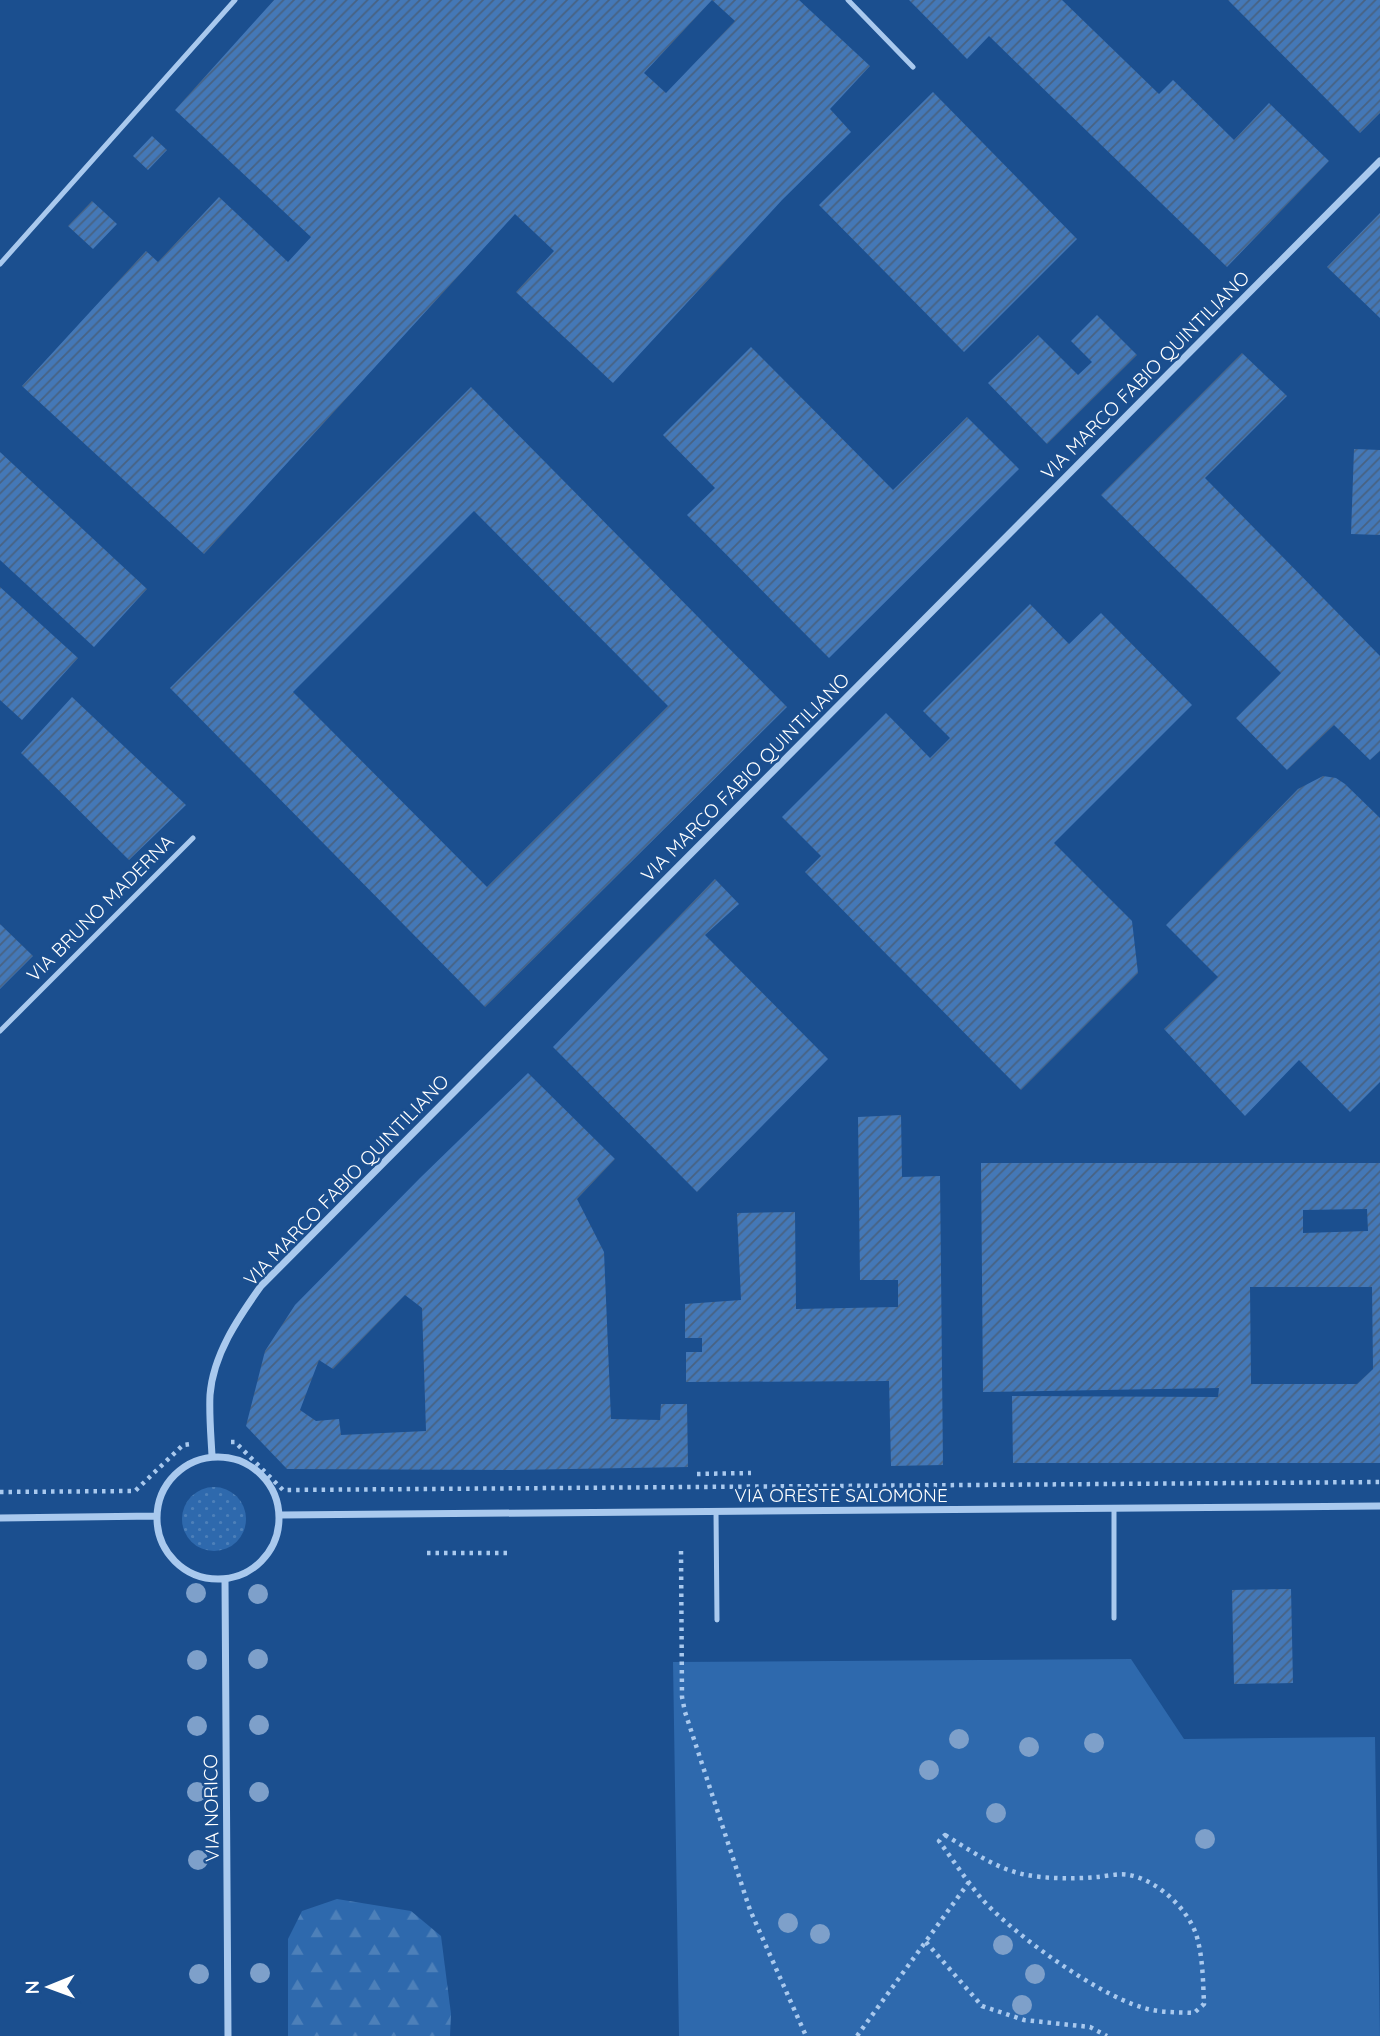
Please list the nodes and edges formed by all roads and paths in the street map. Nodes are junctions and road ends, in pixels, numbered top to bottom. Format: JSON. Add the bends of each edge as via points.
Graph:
{"nodes":[{"id":1,"x":235,"y":0,"type":"edge"},
{"id":2,"x":848,"y":0,"type":"edge"},
{"id":3,"x":913,"y":67,"type":"dead end"},
{"id":4,"x":1380,"y":161,"type":"edge"},
{"id":5,"x":0,"y":264,"type":"edge"},
{"id":6,"x":193,"y":838,"type":"dead end"},
{"id":7,"x":0,"y":1031,"type":"edge"},
{"id":8,"x":211,"y":1443,"type":"junction"},
{"id":9,"x":212,"y":1456,"type":"junction"},
{"id":10,"x":697,"y":1474,"type":"dead end"},
{"id":11,"x":751,"y":1474,"type":"dead end"},
{"id":12,"x":1380,"y":1482,"type":"edge"},
{"id":13,"x":0,"y":1492,"type":"edge"},
{"id":14,"x":1380,"y":1506,"type":"edge"},
{"id":15,"x":1114,"y":1508,"type":"junction"},
{"id":16,"x":716,"y":1511,"type":"junction"},
{"id":17,"x":281,"y":1515,"type":"junction"},
{"id":18,"x":156,"y":1516,"type":"junction"},
{"id":19,"x":0,"y":1518,"type":"edge"},
{"id":20,"x":681,"y":1551,"type":"dead end"},
{"id":21,"x":427,"y":1553,"type":"dead end"},
{"id":22,"x":510,"y":1553,"type":"dead end"},
{"id":23,"x":225,"y":1579,"type":"junction"},
{"id":24,"x":1114,"y":1618,"type":"dead end"},
{"id":25,"x":716,"y":1620,"type":"dead end"},
{"id":26,"x":969,"y":1882,"type":"junction"},
{"id":27,"x":926,"y":1942,"type":"junction"},
{"id":28,"x":228,"y":2036,"type":"edge"},
{"id":29,"x":806,"y":2036,"type":"edge"},
{"id":30,"x":857,"y":2036,"type":"edge"},
{"id":31,"x":1107,"y":2036,"type":"edge"}],
"edges":[{"from":1,"to":5,"type":"lane"},
{"from":2,"to":3,"type":"lane"},
{"from":4,"to":8,"type":"street","name":"VIA MARCO FABIO QUINTILIANO","via":[[261,1286],[229,1335],[218,1362],[210,1393]]},
{"from":6,"to":7,"type":"lane","name":"VIA BRUNO MADERNA"},
{"from":8,"to":9,"type":"street","name":"VIA MARCO FABIO QUINTILIANO"},
{"from":8,"to":12,"type":"path","via":[[235,1442],[284,1490]]},
{"from":8,"to":13,"type":"path","via":[[183,1444],[135,1490]]},
{"from":9,"to":17,"type":"street","via":[[252,1467],[275,1496]]},
{"from":9,"to":18,"type":"street","via":[[181,1468],[168,1482]]},
{"from":10,"to":11,"type":"path"},
{"from":14,"to":15,"type":"street","name":"VIA ORESTE SALOMONE"},
{"from":15,"to":16,"type":"street","name":"VIA ORESTE SALOMONE"},
{"from":15,"to":24,"type":"lane"},
{"from":16,"to":17,"type":"street","name":"VIA ORESTE SALOMONE"},
{"from":16,"to":25,"type":"lane"},
{"from":17,"to":23,"type":"street","via":[[270,1550],[258,1564]]},
{"from":18,"to":19,"type":"street"},
{"from":18,"to":23,"type":"street","via":[[159,1537],[169,1556],[184,1570],[204,1578]]},
{"from":20,"to":29,"type":"path","via":[[685,1712],[750,1910]]},
{"from":21,"to":22,"type":"path"},
{"from":23,"to":28,"type":"street","name":"VIA NORICO"},
{"from":26,"to":26,"type":"path","via":[[939,1841],[945,1835],[994,1866],[1023,1874],[1129,1875],[1154,1886],[1170,1897],[1196,1934],[1204,2004],[1194,2013],[1164,2012],[1105,1992],[1006,1922]]},
{"from":26,"to":27,"type":"path"},
{"from":27,"to":30,"type":"path"},
{"from":27,"to":31,"type":"path","via":[[982,2006],[1024,2020],[1090,2027]]}]}
